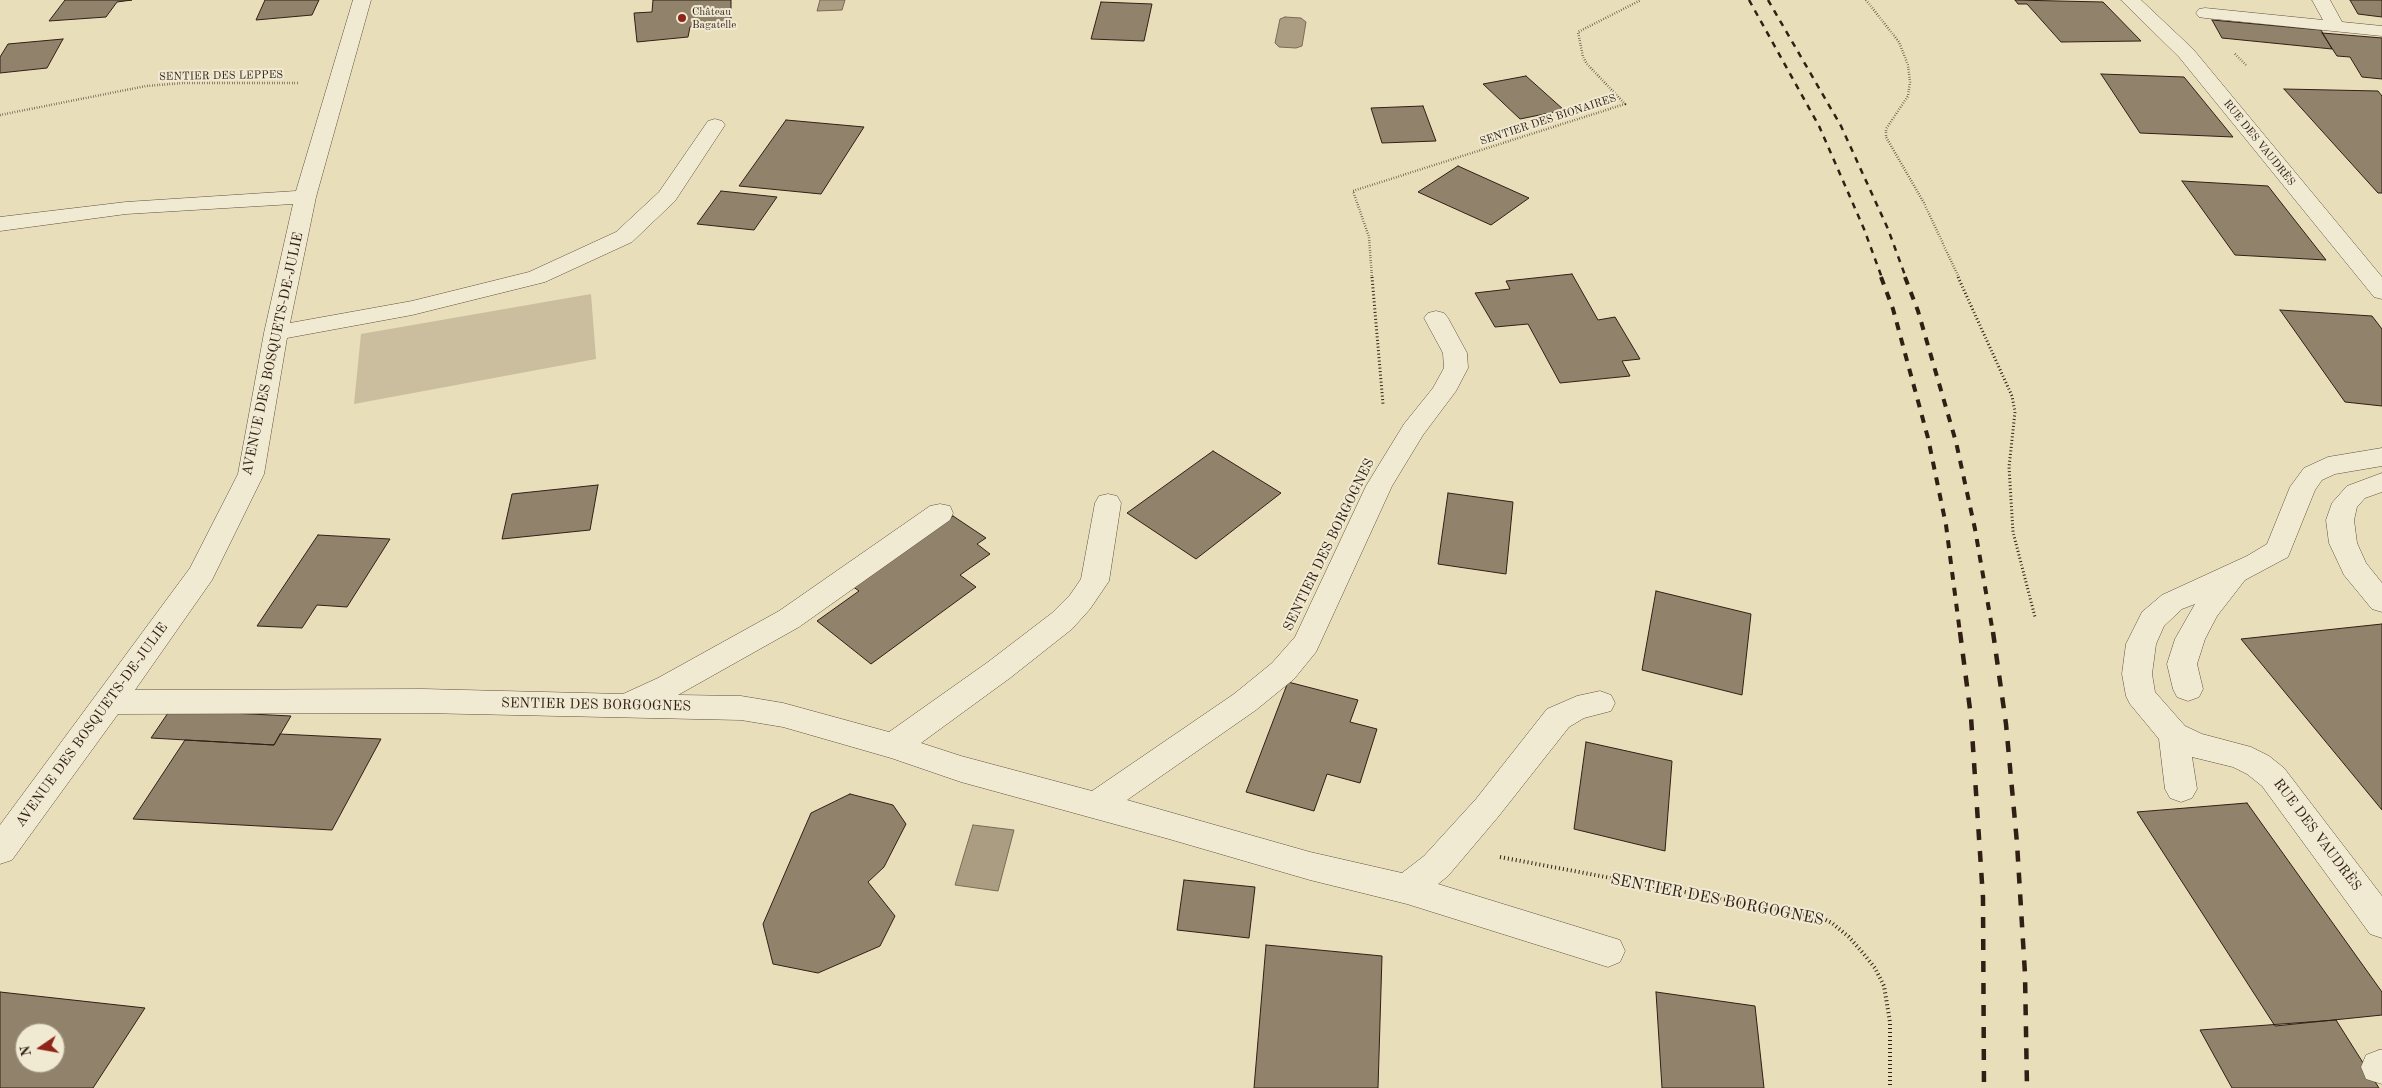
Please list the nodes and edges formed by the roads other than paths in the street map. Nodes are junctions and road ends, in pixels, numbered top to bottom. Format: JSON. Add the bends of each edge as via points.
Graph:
{"nodes":[{"id":1,"x":362,"y":0,"type":"edge"},
{"id":2,"x":2130,"y":0,"type":"edge"},
{"id":3,"x":2321,"y":0,"type":"edge"},
{"id":4,"x":2205,"y":12,"type":"dead end"},
{"id":5,"x":2336,"y":26,"type":"junction"},
{"id":6,"x":2382,"y":31,"type":"edge"},
{"id":7,"x":715,"y":125,"type":"dead end"},
{"id":8,"x":305,"y":196,"type":"junction"},
{"id":9,"x":0,"y":224,"type":"edge"},
{"id":10,"x":2382,"y":292,"type":"edge"},
{"id":11,"x":1436,"y":318,"type":"dead end"},
{"id":12,"x":276,"y":333,"type":"junction"},
{"id":13,"x":2382,"y":457,"type":"edge"},
{"id":14,"x":2382,"y":482,"type":"edge"},
{"id":15,"x":1108,"y":503,"type":"dead end"},
{"id":16,"x":940,"y":513,"type":"dead end"},
{"id":17,"x":2237,"y":573,"type":"junction"},
{"id":18,"x":2382,"y":602,"type":"edge"},
{"id":19,"x":2188,"y":689,"type":"dead end"},
{"id":20,"x":110,"y":702,"type":"junction"},
{"id":21,"x":1600,"y":703,"type":"dead end"},
{"id":22,"x":626,"y":704,"type":"junction"},
{"id":23,"x":2174,"y":735,"type":"junction"},
{"id":24,"x":893,"y":746,"type":"junction"},
{"id":25,"x":2181,"y":789,"type":"dead end"},
{"id":26,"x":1096,"y":804,"type":"junction"},
{"id":27,"x":0,"y":850,"type":"edge"},
{"id":28,"x":1408,"y":888,"type":"junction"},
{"id":29,"x":2382,"y":923,"type":"edge"},
{"id":30,"x":1608,"y":951,"type":"dead end"}],
"edges":[{"from":1,"to":8,"type":"street","name":"AVENUE DES BOSQUETS-DE-JULIE"},
{"from":2,"to":10,"type":"street","name":"RUE DES VAUDRÈS","via":[[2186,53]]},
{"from":3,"to":5,"type":"street"},
{"from":4,"to":5,"type":"street"},
{"from":5,"to":6,"type":"street"},
{"from":7,"to":12,"type":"street","via":[[667,196],[624,237],[537,277],[412,308]]},
{"from":8,"to":9,"type":"street","via":[[126,208]]},
{"from":8,"to":12,"type":"street","name":"AVENUE DES BOSQUETS-DE-JULIE"},
{"from":11,"to":26,"type":"street","name":"SENTIER DES BORGOGNES","via":[[1455,353],[1456,368],[1444,391],[1413,430],[1387,471],[1306,644],[1283,671],[1245,702]]},
{"from":12,"to":20,"type":"street","name":"AVENUE DES BOSQUETS-DE-JULIE","via":[[251,474],[202,573]]},
{"from":13,"to":17,"type":"street","name":"RUE DES VAUDRÈS","via":[[2328,466],[2313,474],[2303,487],[2278,550]]},
{"from":14,"to":18,"type":"street","via":[[2356,492],[2345,503],[2340,520],[2343,543],[2354,568]]},
{"from":15,"to":24,"type":"street","via":[[1095,581],[1080,602],[1062,621]]},
{"from":16,"to":22,"type":"street","via":[[789,619],[669,686]]},
{"from":17,"to":19,"type":"street","name":"RUE DES VAUDRÈS","via":[[2206,609],[2190,639],[2182,664]]},
{"from":17,"to":23,"type":"street","name":"RUE DES VAUDRÈS","via":[[2172,602],[2152,620],[2141,644],[2137,674],[2141,696]]},
{"from":20,"to":22,"type":"street","name":"SENTIER DES BORGOGNES"},
{"from":20,"to":27,"type":"street","name":"AVENUE DES BOSQUETS-DE-JULIE"},
{"from":21,"to":28,"type":"street","via":[[1577,708],[1558,718],[1481,816],[1436,866]]},
{"from":22,"to":24,"type":"street","name":"SENTIER DES BORGOGNES","via":[[742,708],[783,715]]},
{"from":23,"to":25,"type":"street"},
{"from":23,"to":29,"type":"street","name":"RUE DES VAUDRÈS","via":[[2195,745],[2240,756],[2273,776]]},
{"from":24,"to":26,"type":"street","name":"SENTIER DES BORGOGNES","via":[[960,769]]},
{"from":26,"to":28,"type":"street","name":"SENTIER DES BORGOGNES","via":[[1310,866]]},
{"from":28,"to":30,"type":"street","name":"SENTIER DES BORGOGNES"}]}
